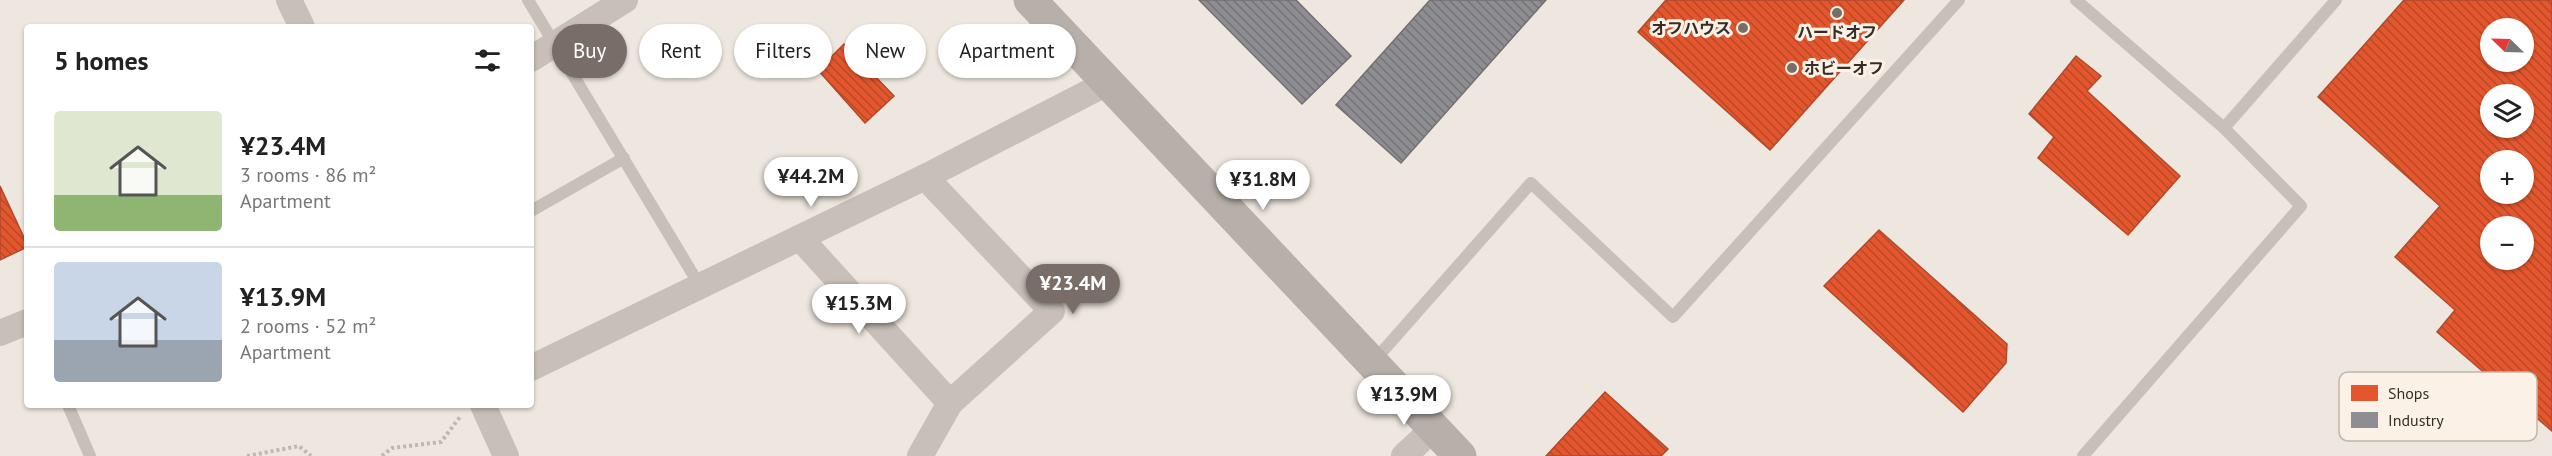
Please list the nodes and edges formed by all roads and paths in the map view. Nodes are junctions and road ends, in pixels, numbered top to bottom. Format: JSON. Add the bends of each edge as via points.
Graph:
{"nodes":[{"id":1,"x":289,"y":0,"type":"edge"},
{"id":2,"x":528,"y":0,"type":"edge"},
{"id":3,"x":625,"y":0,"type":"edge"},
{"id":4,"x":1030,"y":0,"type":"edge"},
{"id":5,"x":1959,"y":0,"type":"edge"},
{"id":6,"x":2076,"y":0,"type":"edge"},
{"id":7,"x":2336,"y":0,"type":"edge"},
{"id":8,"x":301,"y":24,"type":"edge"},
{"id":9,"x":587,"y":24,"type":"edge"},
{"id":10,"x":552,"y":39,"type":"edge"},
{"id":11,"x":552,"y":46,"type":"edge"},
{"id":12,"x":534,"y":57,"type":"edge"},
{"id":13,"x":576,"y":78,"type":"edge"},
{"id":14,"x":1107,"y":83,"type":"junction"},
{"id":15,"x":2224,"y":129,"type":"junction"},
{"id":16,"x":624,"y":158,"type":"junction"},
{"id":17,"x":926,"y":177,"type":"junction"},
{"id":18,"x":534,"y":209,"type":"edge"},
{"id":19,"x":800,"y":238,"type":"junction"},
{"id":20,"x":700,"y":286,"type":"junction"},
{"id":21,"x":24,"y":323,"type":"edge"},
{"id":22,"x":0,"y":333,"type":"edge"},
{"id":23,"x":1371,"y":364,"type":"junction"},
{"id":24,"x":534,"y":367,"type":"edge"},
{"id":25,"x":950,"y":403,"type":"junction"},
{"id":26,"x":69,"y":408,"type":"edge"},
{"id":27,"x":473,"y":410,"type":"edge"},
{"id":28,"x":1434,"y":428,"type":"junction"},
{"id":29,"x":90,"y":456,"type":"edge"},
{"id":30,"x":247,"y":456,"type":"edge"},
{"id":31,"x":311,"y":456,"type":"edge"},
{"id":32,"x":382,"y":456,"type":"edge"},
{"id":33,"x":506,"y":456,"type":"edge"},
{"id":34,"x":920,"y":456,"type":"edge"},
{"id":35,"x":1404,"y":456,"type":"edge"},
{"id":36,"x":1460,"y":456,"type":"edge"},
{"id":37,"x":2083,"y":456,"type":"edge"}],
"edges":[{"from":1,"to":8,"type":"street"},
{"from":2,"to":10,"type":"lane"},
{"from":3,"to":9,"type":"street"},
{"from":4,"to":14,"type":"street"},
{"from":5,"to":23,"type":"lane","via":[[1673,317],[1531,183]]},
{"from":6,"to":15,"type":"lane"},
{"from":7,"to":15,"type":"lane"},
{"from":11,"to":12,"type":"street"},
{"from":13,"to":16,"type":"lane"},
{"from":14,"to":17,"type":"street"},
{"from":14,"to":23,"type":"street"},
{"from":15,"to":37,"type":"lane","via":[[2301,206]]},
{"from":16,"to":18,"type":"lane"},
{"from":16,"to":20,"type":"lane"},
{"from":17,"to":19,"type":"street"},
{"from":17,"to":25,"type":"street","via":[[1052,311]]},
{"from":19,"to":20,"type":"street"},
{"from":19,"to":25,"type":"street"},
{"from":20,"to":24,"type":"street"},
{"from":21,"to":22,"type":"street"},
{"from":23,"to":28,"type":"street"},
{"from":25,"to":34,"type":"street"},
{"from":26,"to":29,"type":"lane"},
{"from":27,"to":32,"type":"path","via":[[441,442],[392,448]]},
{"from":27,"to":33,"type":"street"},
{"from":28,"to":35,"type":"street"},
{"from":28,"to":36,"type":"street"},
{"from":30,"to":31,"type":"path","via":[[299,446]]}]}
